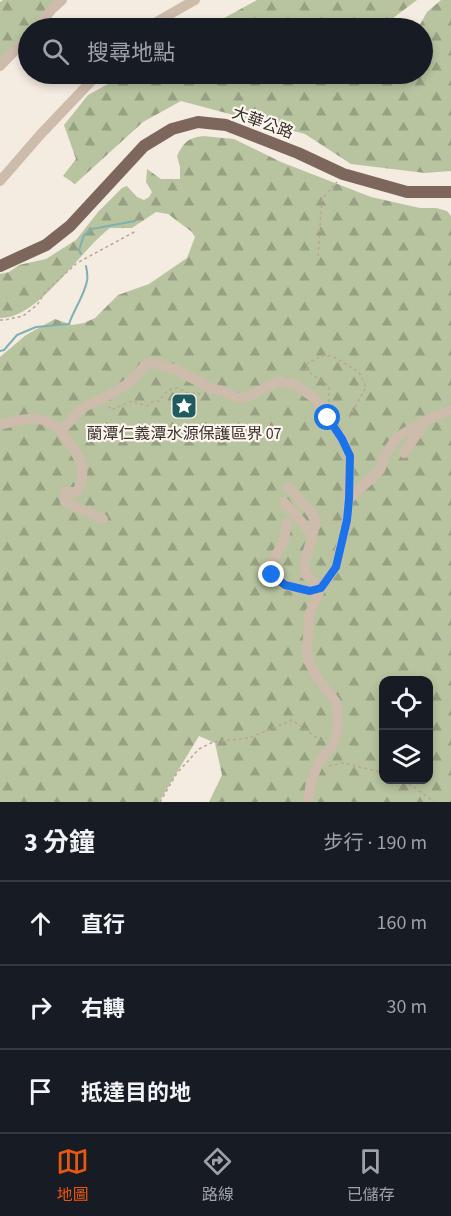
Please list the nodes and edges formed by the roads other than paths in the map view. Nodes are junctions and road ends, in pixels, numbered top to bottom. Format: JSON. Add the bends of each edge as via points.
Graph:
{"nodes":[{"id":1,"x":62,"y":0,"type":"edge"},
{"id":2,"x":195,"y":0,"type":"edge"},
{"id":3,"x":45,"y":18,"type":"edge"},
{"id":4,"x":164,"y":18,"type":"edge"},
{"id":5,"x":18,"y":47,"type":"edge"},
{"id":6,"x":0,"y":66,"type":"edge"},
{"id":7,"x":88,"y":84,"type":"edge"},
{"id":8,"x":0,"y":181,"type":"edge"},
{"id":9,"x":451,"y":192,"type":"edge"},
{"id":10,"x":0,"y":266,"type":"edge"},
{"id":11,"x":451,"y":410,"type":"edge"},
{"id":12,"x":427,"y":420,"type":"junction"},
{"id":13,"x":0,"y":425,"type":"edge"},
{"id":14,"x":61,"y":431,"type":"junction"},
{"id":15,"x":404,"y":453,"type":"dead end"},
{"id":16,"x":288,"y":487,"type":"dead end"},
{"id":17,"x":349,"y":499,"type":"junction"},
{"id":18,"x":284,"y":502,"type":"dead end"},
{"id":19,"x":103,"y":519,"type":"dead end"},
{"id":20,"x":287,"y":523,"type":"dead end"},
{"id":21,"x":312,"y":534,"type":"junction"},
{"id":22,"x":321,"y":588,"type":"junction"},
{"id":23,"x":308,"y":802,"type":"edge"}],
"edges":[{"from":1,"to":3,"type":"street"},
{"from":2,"to":4,"type":"street"},
{"from":5,"to":6,"type":"street"},
{"from":7,"to":8,"type":"street"},
{"from":9,"to":10,"type":"main road","name":"大華公路","via":[[407,192],[343,174],[226,124],[198,122],[172,129],[144,146],[70,226],[46,245]]},
{"from":11,"to":12,"type":"street"},
{"from":12,"to":15,"type":"street"},
{"from":12,"to":17,"type":"street","via":[[398,437],[380,470]]},
{"from":13,"to":14,"type":"street","via":[[42,418]]},
{"from":14,"to":17,"type":"street","via":[[82,408],[130,382],[145,365],[154,363],[238,398],[279,381],[294,384],[316,399],[342,439],[350,456]]},
{"from":14,"to":19,"type":"street","via":[[82,462],[83,481],[77,492],[65,492],[65,502]]},
{"from":16,"to":21,"type":"street","via":[[312,513],[316,522]]},
{"from":17,"to":22,"type":"street","via":[[336,567]]},
{"from":18,"to":21,"type":"street"},
{"from":20,"to":22,"type":"street","via":[[284,540],[271,565],[272,575],[285,585],[310,591]]},
{"from":21,"to":22,"type":"street","via":[[305,574]]},
{"from":22,"to":23,"type":"street","via":[[309,615],[307,653],[318,679],[336,702],[338,733],[319,762]]}]}
